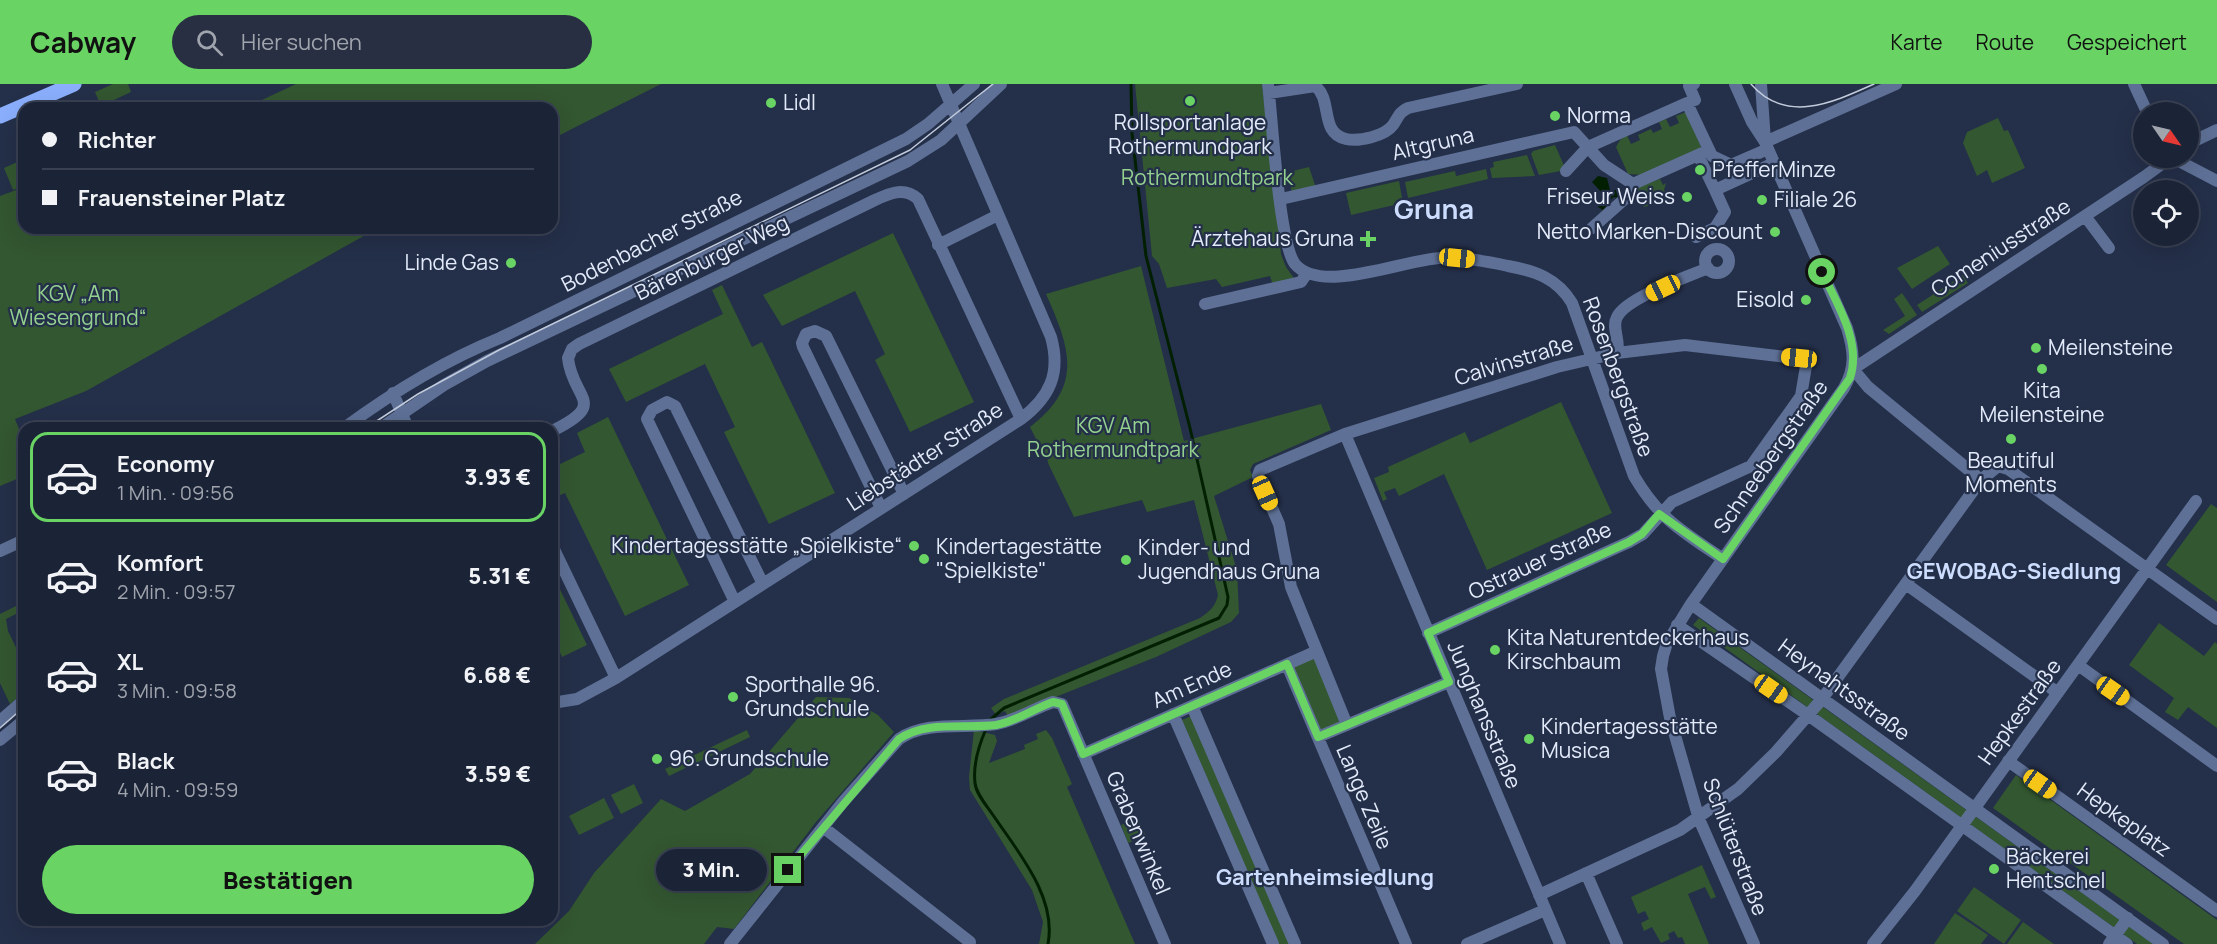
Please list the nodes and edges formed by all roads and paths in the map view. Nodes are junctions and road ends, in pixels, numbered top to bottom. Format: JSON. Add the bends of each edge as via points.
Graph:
{"nodes":[{"id":1,"x":74,"y":84,"type":"edge"},
{"id":2,"x":942,"y":84,"type":"edge"},
{"id":3,"x":974,"y":84,"type":"edge"},
{"id":4,"x":1001,"y":84,"type":"edge"},
{"id":5,"x":1517,"y":84,"type":"edge"},
{"id":6,"x":1735,"y":84,"type":"edge"},
{"id":7,"x":1761,"y":84,"type":"edge"},
{"id":8,"x":1896,"y":84,"type":"edge"},
{"id":9,"x":2134,"y":84,"type":"edge"},
{"id":10,"x":1691,"y":85,"type":"edge"},
{"id":11,"x":1269,"y":88,"type":"edge"},
{"id":12,"x":32,"y":102,"type":"edge"},
{"id":13,"x":1687,"y":102,"type":"junction"},
{"id":14,"x":2142,"y":102,"type":"edge"},
{"id":15,"x":952,"y":105,"type":"junction"},
{"id":16,"x":18,"y":108,"type":"edge"},
{"id":17,"x":0,"y":116,"type":"edge"},
{"id":18,"x":960,"y":122,"type":"junction"},
{"id":19,"x":2217,"y":130,"type":"edge"},
{"id":20,"x":2199,"y":139,"type":"edge"},
{"id":21,"x":1766,"y":146,"type":"junction"},
{"id":22,"x":1588,"y":147,"type":"junction"},
{"id":23,"x":1703,"y":153,"type":"junction"},
{"id":24,"x":1774,"y":164,"type":"junction"},
{"id":25,"x":1731,"y":165,"type":"junction"},
{"id":26,"x":2156,"y":168,"type":"edge"},
{"id":27,"x":2191,"y":168,"type":"edge"},
{"id":28,"x":1566,"y":171,"type":"dead end"},
{"id":29,"x":1743,"y":177,"type":"junction"},
{"id":30,"x":2217,"y":181,"type":"edge"},
{"id":31,"x":1633,"y":184,"type":"junction"},
{"id":32,"x":1715,"y":190,"type":"junction"},
{"id":33,"x":1281,"y":199,"type":"junction"},
{"id":34,"x":998,"y":214,"type":"junction"},
{"id":35,"x":2085,"y":216,"type":"junction"},
{"id":36,"x":1592,"y":228,"type":"dead end"},
{"id":37,"x":1696,"y":237,"type":"dead end"},
{"id":38,"x":938,"y":245,"type":"junction"},
{"id":39,"x":2109,"y":248,"type":"dead end"},
{"id":40,"x":1708,"y":268,"type":"dead end"},
{"id":41,"x":1306,"y":273,"type":"junction"},
{"id":42,"x":1205,"y":304,"type":"dead end"},
{"id":43,"x":1617,"y":353,"type":"junction"},
{"id":44,"x":1593,"y":358,"type":"junction"},
{"id":45,"x":1804,"y":362,"type":"joint"},
{"id":46,"x":1853,"y":369,"type":"junction"},
{"id":47,"x":393,"y":393,"type":"junction"},
{"id":48,"x":400,"y":414,"type":"junction"},
{"id":49,"x":1021,"y":419,"type":"junction"},
{"id":50,"x":352,"y":422,"type":"edge"},
{"id":51,"x":389,"y":422,"type":"edge"},
{"id":52,"x":405,"y":422,"type":"edge"},
{"id":53,"x":558,"y":428,"type":"edge"},
{"id":54,"x":1345,"y":434,"type":"junction"},
{"id":55,"x":1981,"y":480,"type":"junction"},
{"id":56,"x":904,"y":494,"type":"junction"},
{"id":57,"x":2196,"y":501,"type":"dead end"},
{"id":58,"x":881,"y":508,"type":"junction"},
{"id":59,"x":1659,"y":514,"type":"junction"},
{"id":60,"x":18,"y":543,"type":"edge"},
{"id":61,"x":0,"y":551,"type":"edge"},
{"id":62,"x":558,"y":557,"type":"edge"},
{"id":63,"x":1723,"y":559,"type":"junction"},
{"id":64,"x":2147,"y":569,"type":"junction"},
{"id":65,"x":763,"y":584,"type":"junction"},
{"id":66,"x":1905,"y":584,"type":"junction"},
{"id":67,"x":735,"y":602,"type":"junction"},
{"id":68,"x":1690,"y":604,"type":"junction"},
{"id":69,"x":2217,"y":619,"type":"edge"},
{"id":70,"x":1677,"y":625,"type":"junction"},
{"id":71,"x":1428,"y":633,"type":"junction"},
{"id":72,"x":1317,"y":651,"type":"junction"},
{"id":73,"x":1287,"y":664,"type":"junction"},
{"id":74,"x":2078,"y":665,"type":"junction"},
{"id":75,"x":616,"y":678,"type":"junction"},
{"id":76,"x":1449,"y":682,"type":"junction"},
{"id":77,"x":2058,"y":693,"type":"junction"},
{"id":78,"x":1822,"y":699,"type":"junction"},
{"id":79,"x":558,"y":702,"type":"edge"},
{"id":80,"x":18,"y":705,"type":"edge"},
{"id":81,"x":1192,"y":706,"type":"junction"},
{"id":82,"x":1173,"y":714,"type":"junction"},
{"id":83,"x":1808,"y":715,"type":"junction"},
{"id":84,"x":0,"y":721,"type":"edge"},
{"id":85,"x":18,"y":725,"type":"edge"},
{"id":86,"x":1347,"y":725,"type":"junction"},
{"id":87,"x":1318,"y":737,"type":"junction"},
{"id":88,"x":0,"y":740,"type":"edge"},
{"id":89,"x":1083,"y":754,"type":"junction"},
{"id":90,"x":2008,"y":761,"type":"junction"},
{"id":91,"x":2217,"y":766,"type":"edge"},
{"id":92,"x":1975,"y":808,"type":"junction"},
{"id":93,"x":1699,"y":819,"type":"junction"},
{"id":94,"x":1962,"y":826,"type":"junction"},
{"id":95,"x":823,"y":827,"type":"junction"},
{"id":96,"x":1586,"y":873,"type":"junction"},
{"id":97,"x":1539,"y":895,"type":"junction"},
{"id":98,"x":1545,"y":910,"type":"junction"},
{"id":99,"x":2217,"y":911,"type":"edge"},
{"id":100,"x":2128,"y":918,"type":"junction"},
{"id":101,"x":2112,"y":940,"type":"edge"},
{"id":102,"x":969,"y":943,"type":"edge"},
{"id":103,"x":731,"y":944,"type":"edge"},
{"id":104,"x":1165,"y":944,"type":"edge"},
{"id":105,"x":1273,"y":944,"type":"edge"},
{"id":106,"x":1295,"y":944,"type":"edge"},
{"id":107,"x":1406,"y":944,"type":"edge"},
{"id":108,"x":1467,"y":944,"type":"edge"},
{"id":109,"x":1560,"y":944,"type":"edge"},
{"id":110,"x":1617,"y":944,"type":"edge"},
{"id":111,"x":1754,"y":944,"type":"edge"},
{"id":112,"x":1873,"y":944,"type":"edge"},
{"id":113,"x":2127,"y":944,"type":"edge"},
{"id":114,"x":2163,"y":944,"type":"edge"}],
"edges":[{"from":1,"to":12,"type":"main road"},
{"from":2,"to":15,"type":"street","name":"Liebstädter Straße"},
{"from":3,"to":15,"type":"street","name":"Bodenbacher Straße"},
{"from":4,"to":18,"type":"street","name":"Bodenbacher Straße"},
{"from":5,"to":11,"type":"street","via":[[1408,108],[1387,131],[1352,141],[1339,138],[1332,131],[1322,93],[1315,86]]},
{"from":6,"to":21,"type":"street"},
{"from":7,"to":21,"type":"street"},
{"from":8,"to":21,"type":"street"},
{"from":9,"to":14,"type":"street"},
{"from":10,"to":13,"type":"street","via":[[1695,100]]},
{"from":11,"to":33,"type":"street"},
{"from":13,"to":22,"type":"street"},
{"from":13,"to":23,"type":"street"},
{"from":15,"to":18,"type":"street","name":"Liebstädter Straße"},
{"from":15,"to":47,"type":"street","name":"Bodenbacher Straße","via":[[906,139],[447,361]]},
{"from":16,"to":17,"type":"main road"},
{"from":18,"to":34,"type":"street","name":"Liebstädter Straße"},
{"from":18,"to":48,"type":"street","name":"Bodenbacher Straße","via":[[908,161],[497,356]]},
{"from":19,"to":20,"type":"street"},
{"from":21,"to":24,"type":"street"},
{"from":21,"to":25,"type":"street"},
{"from":22,"to":28,"type":"street"},
{"from":22,"to":31,"type":"street","name":"Altgruna","via":[[1604,165]]},
{"from":22,"to":33,"type":"street","name":"Altgruna","via":[[1574,132]]},
{"from":23,"to":25,"type":"street"},
{"from":23,"to":31,"type":"street"},
{"from":23,"to":32,"type":"street"},
{"from":24,"to":29,"type":"street"},
{"from":24,"to":46,"type":"street","via":[[1847,328]]},
{"from":25,"to":29,"type":"street"},
{"from":26,"to":35,"type":"street","name":"Comeniusstraße"},
{"from":27,"to":30,"type":"street"},
{"from":29,"to":32,"type":"street"},
{"from":31,"to":36,"type":"street","via":[[1628,196]]},
{"from":32,"to":37,"type":"street","via":[[1725,213],[1715,228]]},
{"from":33,"to":41,"type":"street","via":[[1289,250]]},
{"from":34,"to":38,"type":"street"},
{"from":34,"to":49,"type":"street","name":"Liebstädter Straße","via":[[1055,351],[1052,385]]},
{"from":35,"to":39,"type":"street"},
{"from":35,"to":46,"type":"street","name":"Comeniusstraße"},
{"from":38,"to":49,"type":"street","name":"Bärenburger Weg"},
{"from":38,"to":53,"type":"street","name":"Bärenburger Weg","via":[[914,195],[898,192],[873,201],[572,349],[568,358],[583,396],[582,411]]},
{"from":40,"to":43,"type":"street","via":[[1627,305],[1616,317],[1620,345]]},
{"from":41,"to":42,"type":"street","via":[[1301,282]]},
{"from":41,"to":44,"type":"street","name":"Rosenbergstraße","via":[[1340,277],[1440,258],[1531,271],[1552,280],[1568,295]]},
{"from":43,"to":44,"type":"street","name":"Calvinstraße"},
{"from":43,"to":45,"type":"street","name":"Calvinstraße","via":[[1685,345],[1799,358]]},
{"from":44,"to":54,"type":"street","name":"Calvinstraße"},
{"from":44,"to":59,"type":"street","name":"Rosenbergstraße","via":[[1634,476]]},
{"from":45,"to":59,"type":"street","name":"Schneebergstraße","via":[[1801,396],[1750,466],[1672,502]]},
{"from":46,"to":55,"type":"street","via":[[1868,387]]},
{"from":46,"to":63,"type":"street","name":"Schneebergstraße","via":[[1844,388]]},
{"from":47,"to":48,"type":"street"},
{"from":47,"to":50,"type":"street","name":"Bodenbacher Straße"},
{"from":48,"to":51,"type":"street","name":"Bodenbacher Straße"},
{"from":48,"to":52,"type":"street"},
{"from":49,"to":56,"type":"street","name":"Liebstädter Straße"},
{"from":54,"to":71,"type":"street","name":"Junghansstraße"},
{"from":54,"to":72,"type":"street","name":"Calvinstraße","via":[[1258,472],[1279,524],[1291,586]]},
{"from":55,"to":64,"type":"street","via":[[1998,466],[2008,469]]},
{"from":55,"to":66,"type":"street"},
{"from":56,"to":58,"type":"street","name":"Liebstädter Straße"},
{"from":56,"to":58,"type":"street","via":[[826,336],[815,331],[806,334],[803,347]]},
{"from":57,"to":64,"type":"street","name":"Hepkestraße"},
{"from":58,"to":65,"type":"street","name":"Liebstädter Straße"},
{"from":59,"to":63,"type":"street","name":"Rosenbergstraße"},
{"from":59,"to":71,"type":"street","name":"Ostrauer Straße","via":[[1642,534],[1629,542]]},
{"from":60,"to":61,"type":"street"},
{"from":62,"to":75,"type":"street"},
{"from":63,"to":68,"type":"street","name":"Schneebergstraße"},
{"from":64,"to":69,"type":"street"},
{"from":64,"to":74,"type":"street","name":"Hepkestraße"},
{"from":65,"to":67,"type":"street","name":"Liebstädter Straße"},
{"from":65,"to":67,"type":"street","via":[[675,406],[667,402],[652,410],[648,419]]},
{"from":66,"to":77,"type":"street"},
{"from":66,"to":78,"type":"street"},
{"from":67,"to":75,"type":"street","name":"Liebstädter Straße"},
{"from":68,"to":70,"type":"street","name":"Schneebergstraße"},
{"from":68,"to":78,"type":"street","name":"Heynahtsstraße"},
{"from":70,"to":83,"type":"street","name":"Heynahtsstraße"},
{"from":70,"to":93,"type":"street","name":"Schlüterstraße","via":[[1667,643],[1661,669],[1670,718]]},
{"from":71,"to":76,"type":"street","name":"Junghansstraße"},
{"from":72,"to":73,"type":"street","name":"Am Ende"},
{"from":72,"to":86,"type":"street"},
{"from":73,"to":81,"type":"street","name":"Am Ende"},
{"from":73,"to":87,"type":"street","name":"Lange Zeile"},
{"from":74,"to":77,"type":"street","name":"Hepkestraße"},
{"from":74,"to":91,"type":"street"},
{"from":75,"to":79,"type":"street","name":"Liebstädter Straße","via":[[577,699]]},
{"from":76,"to":86,"type":"street"},
{"from":76,"to":97,"type":"street","name":"Junghansstraße"},
{"from":77,"to":90,"type":"street","name":"Hepkestraße"},
{"from":78,"to":83,"type":"street"},
{"from":78,"to":92,"type":"street","name":"Heynahtsstraße"},
{"from":80,"to":84,"type":"street"},
{"from":81,"to":82,"type":"street","name":"Am Ende"},
{"from":81,"to":106,"type":"street"},
{"from":82,"to":89,"type":"street","name":"Am Ende"},
{"from":82,"to":105,"type":"street"},
{"from":83,"to":93,"type":"street","via":[[1738,789]]},
{"from":83,"to":94,"type":"street","name":"Heynahtsstraße"},
{"from":85,"to":88,"type":"street"},
{"from":86,"to":87,"type":"street"},
{"from":87,"to":107,"type":"street","name":"Lange Zeile"},
{"from":89,"to":95,"type":"street","name":"Grabenwinkel","via":[[1062,704],[1053,702],[998,724],[932,729],[902,737]]},
{"from":89,"to":104,"type":"street","name":"Grabenwinkel"},
{"from":90,"to":92,"type":"street","name":"Hepkestraße"},
{"from":90,"to":99,"type":"street","name":"Hepkeplatz"},
{"from":92,"to":94,"type":"street","name":"Hepkestraße"},
{"from":92,"to":100,"type":"street"},
{"from":93,"to":96,"type":"street"},
{"from":93,"to":111,"type":"street","name":"Schlüterstraße"},
{"from":94,"to":101,"type":"street"},
{"from":94,"to":112,"type":"street","name":"Hepkestraße"},
{"from":95,"to":102,"type":"street"},
{"from":95,"to":103,"type":"street"},
{"from":96,"to":97,"type":"street"},
{"from":96,"to":110,"type":"street"},
{"from":97,"to":98,"type":"street","name":"Junghansstraße"},
{"from":98,"to":108,"type":"street"},
{"from":98,"to":109,"type":"street","name":"Junghansstraße"},
{"from":100,"to":101,"type":"street"},
{"from":100,"to":114,"type":"street"},
{"from":101,"to":113,"type":"street"}]}
